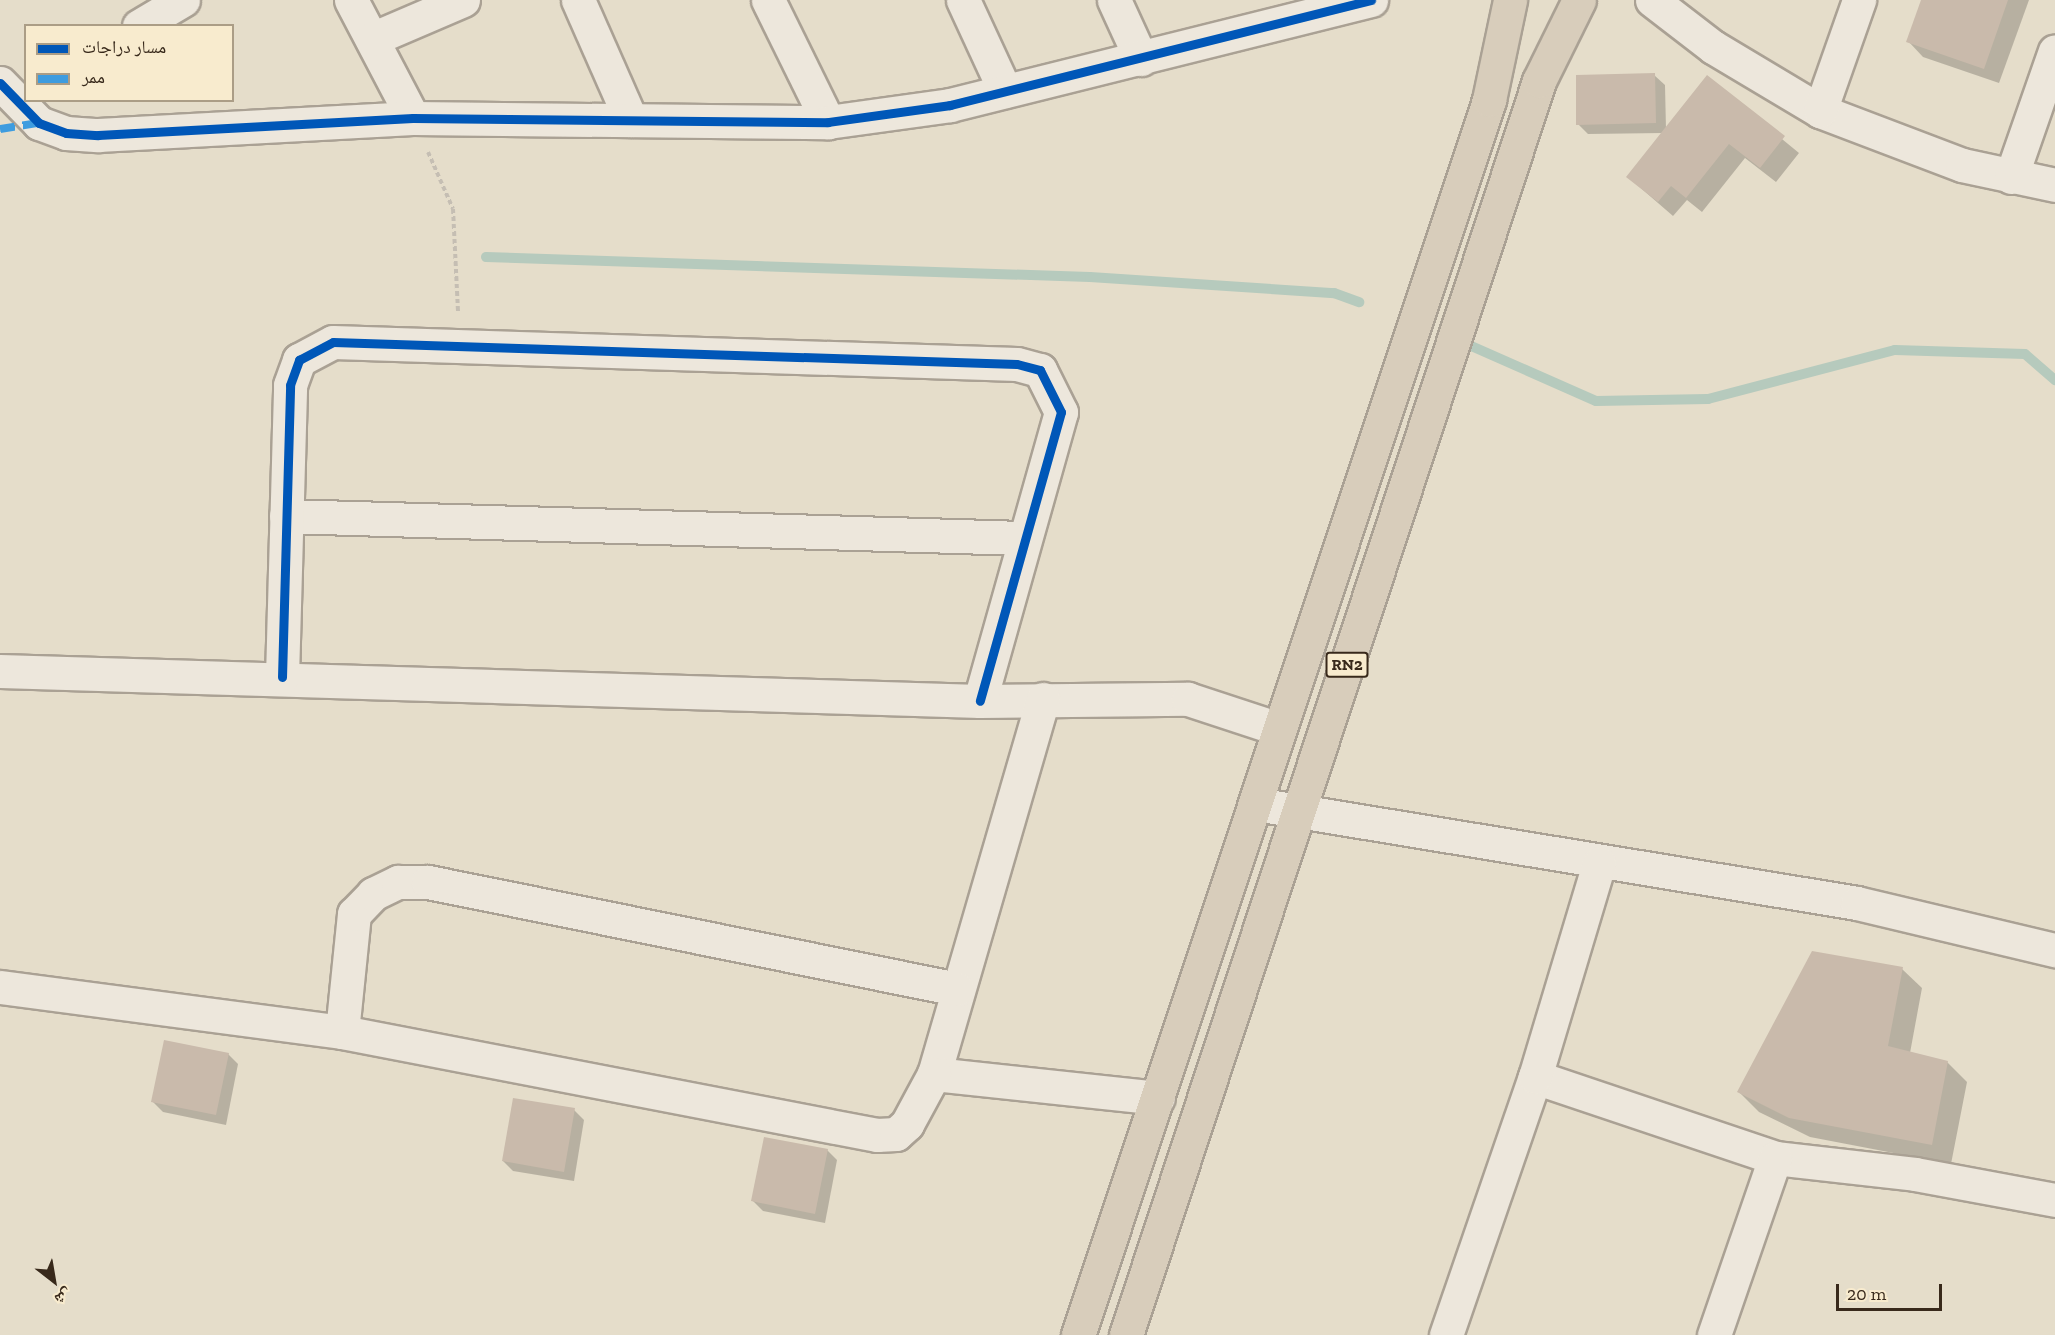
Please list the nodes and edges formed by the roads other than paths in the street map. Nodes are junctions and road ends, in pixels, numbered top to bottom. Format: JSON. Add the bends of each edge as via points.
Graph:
{"nodes":[{"id":1,"x":183,"y":0,"type":"edge"},
{"id":2,"x":351,"y":0,"type":"edge"},
{"id":3,"x":463,"y":0,"type":"edge"},
{"id":4,"x":578,"y":0,"type":"edge"},
{"id":5,"x":768,"y":0,"type":"edge"},
{"id":6,"x":963,"y":0,"type":"edge"},
{"id":7,"x":1114,"y":0,"type":"edge"},
{"id":8,"x":1371,"y":0,"type":"edge"},
{"id":9,"x":1510,"y":0,"type":"edge"},
{"id":10,"x":1579,"y":0,"type":"edge"},
{"id":11,"x":1652,"y":0,"type":"edge"},
{"id":12,"x":1859,"y":0,"type":"edge"},
{"id":13,"x":1286,"y":11,"type":"edge"},
{"id":14,"x":142,"y":24,"type":"edge"},
{"id":15,"x":372,"y":39,"type":"junction"},
{"id":16,"x":2055,"y":51,"type":"edge"},
{"id":17,"x":1141,"y":59,"type":"junction"},
{"id":18,"x":12,"y":91,"type":"edge"},
{"id":19,"x":1005,"y":91,"type":"junction"},
{"id":20,"x":1820,"y":111,"type":"junction"},
{"id":21,"x":412,"y":118,"type":"junction"},
{"id":22,"x":631,"y":120,"type":"junction"},
{"id":23,"x":828,"y":122,"type":"junction"},
{"id":24,"x":2011,"y":177,"type":"junction"},
{"id":25,"x":2055,"y":185,"type":"edge"},
{"id":26,"x":286,"y":516,"type":"junction"},
{"id":27,"x":1023,"y":538,"type":"junction"},
{"id":28,"x":0,"y":671,"type":"edge"},
{"id":29,"x":282,"y":677,"type":"junction"},
{"id":30,"x":1043,"y":699,"type":"junction"},
{"id":31,"x":980,"y":701,"type":"junction"},
{"id":32,"x":1279,"y":729,"type":"junction"},
{"id":33,"x":1256,"y":804,"type":"junction"},
{"id":34,"x":1298,"y":814,"type":"junction"},
{"id":35,"x":1599,"y":863,"type":"junction"},
{"id":36,"x":2055,"y":950,"type":"edge"},
{"id":37,"x":0,"y":987,"type":"edge"},
{"id":38,"x":957,"y":989,"type":"junction"},
{"id":39,"x":342,"y":1032,"type":"junction"},
{"id":40,"x":934,"y":1074,"type":"junction"},
{"id":41,"x":1535,"y":1077,"type":"junction"},
{"id":42,"x":1158,"y":1098,"type":"junction"},
{"id":43,"x":1775,"y":1158,"type":"junction"},
{"id":44,"x":2055,"y":1200,"type":"edge"},
{"id":45,"x":1078,"y":1335,"type":"edge"},
{"id":46,"x":1126,"y":1335,"type":"edge"},
{"id":47,"x":1446,"y":1335,"type":"edge"},
{"id":48,"x":1714,"y":1335,"type":"edge"}],
"edges":[{"from":1,"to":14,"type":"street"},
{"from":2,"to":15,"type":"street"},
{"from":3,"to":15,"type":"street"},
{"from":4,"to":22,"type":"street"},
{"from":5,"to":23,"type":"street"},
{"from":6,"to":19,"type":"street"},
{"from":7,"to":17,"type":"street"},
{"from":8,"to":13,"type":"street"},
{"from":9,"to":32,"type":"highway","number":"RN2","via":[[1489,100]]},
{"from":10,"to":34,"type":"highway","number":"RN2","via":[[1539,81]]},
{"from":11,"to":20,"type":"street","via":[[1713,47]]},
{"from":12,"to":20,"type":"street"},
{"from":13,"to":17,"type":"street"},
{"from":15,"to":21,"type":"street"},
{"from":16,"to":24,"type":"street"},
{"from":17,"to":19,"type":"street"},
{"from":18,"to":21,"type":"street","via":[[39,123],[87,134]]},
{"from":19,"to":23,"type":"street","via":[[895,116]]},
{"from":20,"to":24,"type":"street","via":[[1914,149]]},
{"from":21,"to":22,"type":"street"},
{"from":22,"to":23,"type":"street"},
{"from":24,"to":25,"type":"street"},
{"from":26,"to":27,"type":"street"},
{"from":26,"to":27,"type":"street","via":[[290,385],[299,360],[333,342],[1017,364],[1040,370],[1053,387],[1060,412]]},
{"from":26,"to":29,"type":"street"},
{"from":27,"to":31,"type":"street"},
{"from":28,"to":29,"type":"street"},
{"from":29,"to":31,"type":"street"},
{"from":30,"to":31,"type":"street"},
{"from":30,"to":32,"type":"street","via":[[1188,699]]},
{"from":30,"to":38,"type":"street"},
{"from":32,"to":33,"type":"highway","number":"RN2"},
{"from":33,"to":34,"type":"street"},
{"from":33,"to":42,"type":"highway","number":"RN2"},
{"from":34,"to":35,"type":"street"},
{"from":34,"to":46,"type":"highway","number":"RN2"},
{"from":35,"to":36,"type":"street","via":[[1857,903]]},
{"from":35,"to":41,"type":"street"},
{"from":37,"to":39,"type":"street"},
{"from":38,"to":39,"type":"street","via":[[428,882],[398,882],[373,894],[354,914]]},
{"from":38,"to":40,"type":"street"},
{"from":39,"to":40,"type":"street","via":[[878,1135],[896,1134],[906,1124]]},
{"from":40,"to":42,"type":"street"},
{"from":41,"to":43,"type":"street"},
{"from":41,"to":47,"type":"street"},
{"from":42,"to":45,"type":"highway","number":"RN2"},
{"from":43,"to":44,"type":"street","via":[[1915,1174]]},
{"from":43,"to":48,"type":"street"}]}
